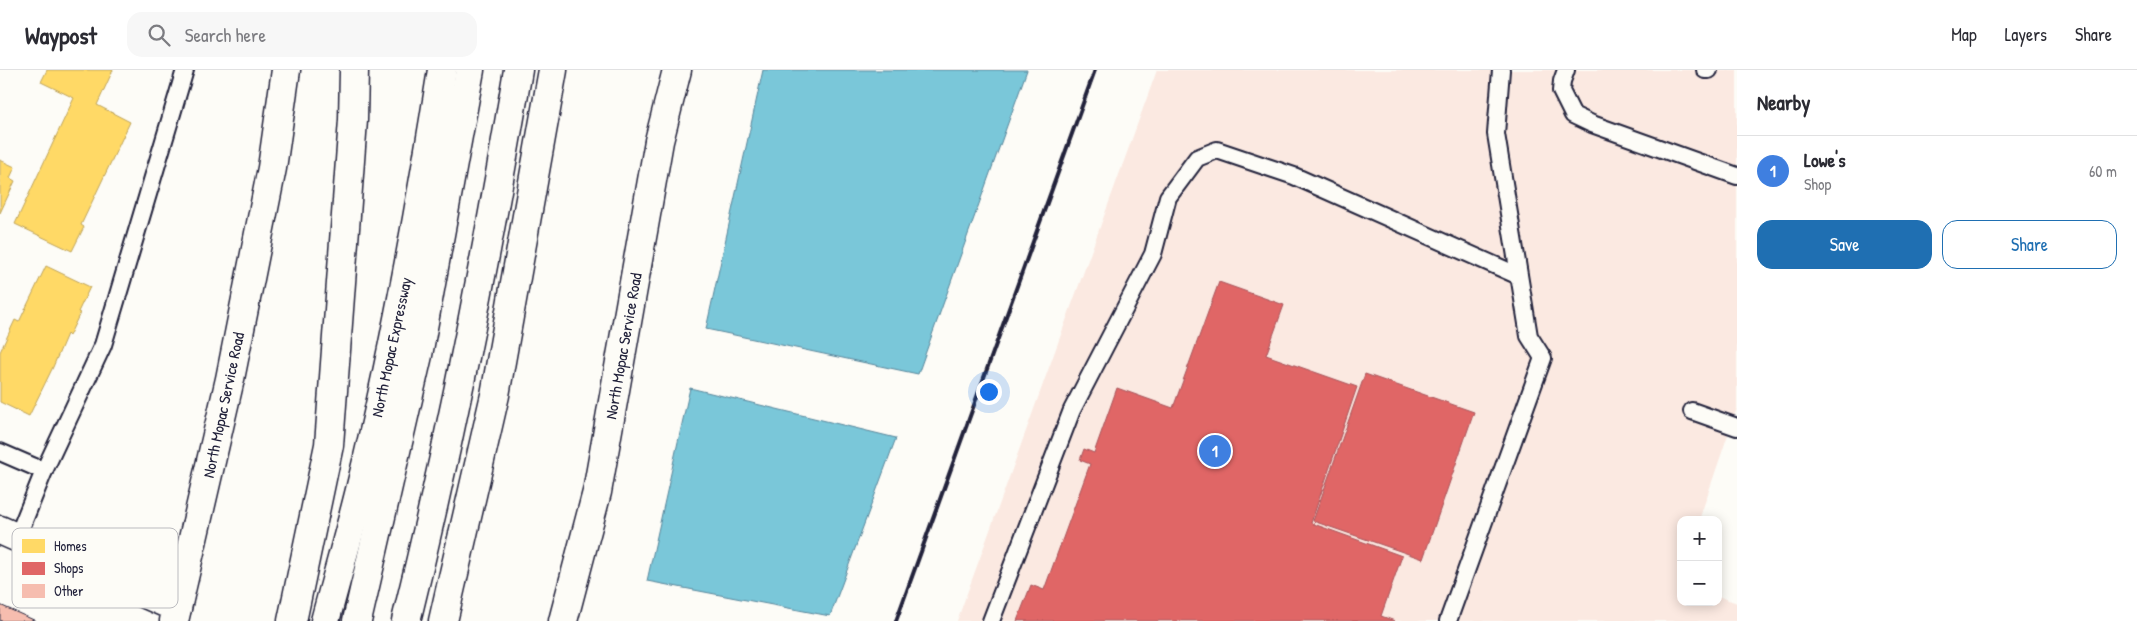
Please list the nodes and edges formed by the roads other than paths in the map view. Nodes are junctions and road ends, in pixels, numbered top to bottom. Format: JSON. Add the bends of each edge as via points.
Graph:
{"nodes":[{"id":1,"x":185,"y":70,"type":"edge"},
{"id":2,"x":286,"y":70,"type":"edge"},
{"id":3,"x":354,"y":70,"type":"edge"},
{"id":4,"x":442,"y":70,"type":"edge"},
{"id":5,"x":470,"y":70,"type":"edge"},
{"id":6,"x":518,"y":70,"type":"edge"},
{"id":7,"x":553,"y":70,"type":"edge"},
{"id":8,"x":662,"y":70,"type":"edge"},
{"id":9,"x":677,"y":70,"type":"edge"},
{"id":10,"x":1566,"y":70,"type":"edge"},
{"id":11,"x":1705,"y":70,"type":"edge"},
{"id":12,"x":1709,"y":70,"type":"edge"},
{"id":13,"x":1497,"y":72,"type":"edge"},
{"id":14,"x":659,"y":141,"type":"junction"},
{"id":15,"x":1737,"y":176,"type":"edge"},
{"id":16,"x":1519,"y":276,"type":"junction"},
{"id":17,"x":1692,"y":410,"type":"dead end"},
{"id":18,"x":1737,"y":427,"type":"edge"},
{"id":19,"x":0,"y":452,"type":"edge"},
{"id":20,"x":44,"y":471,"type":"junction"},
{"id":21,"x":12,"y":528,"type":"edge"},
{"id":22,"x":178,"y":605,"type":"edge"},
{"id":23,"x":163,"y":608,"type":"edge"},
{"id":24,"x":176,"y":614,"type":"edge"},
{"id":25,"x":292,"y":621,"type":"edge"},
{"id":26,"x":325,"y":621,"type":"edge"},
{"id":27,"x":357,"y":621,"type":"edge"},
{"id":28,"x":406,"y":621,"type":"edge"},
{"id":29,"x":443,"y":621,"type":"edge"},
{"id":30,"x":563,"y":621,"type":"edge"},
{"id":31,"x":991,"y":621,"type":"edge"},
{"id":32,"x":1448,"y":621,"type":"edge"}],
"edges":[{"from":1,"to":20,"type":"lane","via":[[103,345]]},
{"from":2,"to":22,"type":"main road","name":"North Mopac Service Road","via":[[272,168],[232,369]]},
{"from":3,"to":25,"type":"main road","via":[[329,445]]},
{"from":4,"to":26,"type":"main road","name":"North Mopac Expressway","via":[[391,352],[361,486]]},
{"from":5,"to":27,"type":"main road","via":[[418,355]]},
{"from":6,"to":28,"type":"main road","via":[[466,352]]},
{"from":7,"to":29,"type":"main road","via":[[495,395]]},
{"from":8,"to":14,"type":"main road"},
{"from":9,"to":14,"type":"main road","name":"North Mopac Service Road"},
{"from":10,"to":15,"type":"lane","via":[[1561,91],[1573,114],[1592,124]]},
{"from":11,"to":12,"type":"lane"},
{"from":13,"to":16,"type":"lane","via":[[1496,134]]},
{"from":14,"to":30,"type":"main road","name":"North Mopac Service Road","via":[[597,492]]},
{"from":16,"to":31,"type":"lane","via":[[1294,176],[1217,150],[1197,158],[1168,197],[1153,254],[1072,410]]},
{"from":16,"to":32,"type":"lane","via":[[1529,336],[1543,358]]},
{"from":17,"to":18,"type":"lane"},
{"from":19,"to":20,"type":"lane"},
{"from":20,"to":21,"type":"lane"},
{"from":23,"to":24,"type":"main road"}]}
